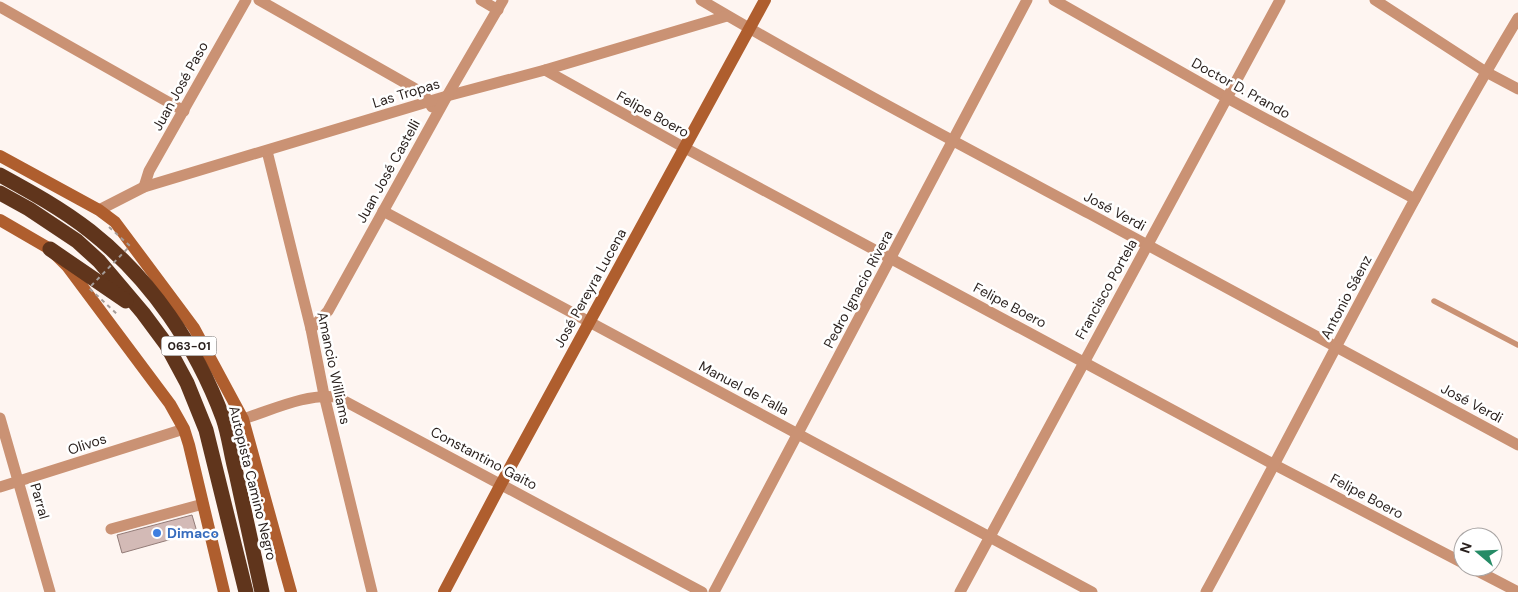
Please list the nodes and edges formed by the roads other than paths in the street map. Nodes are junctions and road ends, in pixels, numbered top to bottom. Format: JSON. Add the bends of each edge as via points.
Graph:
{"nodes":[{"id":1,"x":246,"y":0,"type":"edge"},
{"id":2,"x":258,"y":0,"type":"edge"},
{"id":3,"x":481,"y":0,"type":"edge"},
{"id":4,"x":701,"y":0,"type":"edge"},
{"id":5,"x":765,"y":0,"type":"edge"},
{"id":6,"x":1028,"y":0,"type":"edge"},
{"id":7,"x":1054,"y":0,"type":"edge"},
{"id":8,"x":1280,"y":0,"type":"edge"},
{"id":9,"x":1375,"y":0,"type":"edge"},
{"id":10,"x":500,"y":5,"type":"edge"},
{"id":11,"x":0,"y":7,"type":"edge"},
{"id":12,"x":727,"y":16,"type":"junction"},
{"id":13,"x":1518,"y":18,"type":"edge"},
{"id":14,"x":750,"y":29,"type":"junction"},
{"id":15,"x":545,"y":70,"type":"junction"},
{"id":16,"x":1486,"y":72,"type":"junction"},
{"id":17,"x":1518,"y":89,"type":"edge"},
{"id":18,"x":447,"y":96,"type":"junction"},
{"id":19,"x":1227,"y":98,"type":"junction"},
{"id":20,"x":429,"y":101,"type":"junction"},
{"id":21,"x":184,"y":110,"type":"junction"},
{"id":22,"x":436,"y":115,"type":"junction"},
{"id":23,"x":954,"y":141,"type":"junction"},
{"id":24,"x":685,"y":148,"type":"junction"},
{"id":25,"x":267,"y":152,"type":"junction"},
{"id":26,"x":0,"y":156,"type":"edge"},
{"id":27,"x":0,"y":175,"type":"edge"},
{"id":28,"x":144,"y":187,"type":"junction"},
{"id":29,"x":0,"y":193,"type":"edge"},
{"id":30,"x":1415,"y":199,"type":"junction"},
{"id":31,"x":98,"y":210,"type":"junction"},
{"id":32,"x":383,"y":211,"type":"junction"},
{"id":33,"x":4,"y":225,"type":"edge"},
{"id":34,"x":1147,"y":245,"type":"junction"},
{"id":35,"x":50,"y":249,"type":"junction"},
{"id":36,"x":892,"y":259,"type":"junction"},
{"id":37,"x":1434,"y":301,"type":"dead end"},
{"id":38,"x":143,"y":313,"type":"junction"},
{"id":39,"x":589,"y":322,"type":"junction"},
{"id":40,"x":311,"y":329,"type":"junction"},
{"id":41,"x":1518,"y":345,"type":"edge"},
{"id":42,"x":1336,"y":348,"type":"junction"},
{"id":43,"x":1083,"y":362,"type":"junction"},
{"id":44,"x":324,"y":395,"type":"junction"},
{"id":45,"x":0,"y":418,"type":"edge"},
{"id":46,"x":244,"y":419,"type":"junction"},
{"id":47,"x":184,"y":429,"type":"junction"},
{"id":48,"x":798,"y":434,"type":"junction"},
{"id":49,"x":1518,"y":445,"type":"edge"},
{"id":50,"x":1275,"y":465,"type":"junction"},
{"id":51,"x":19,"y":481,"type":"junction"},
{"id":52,"x":501,"y":484,"type":"junction"},
{"id":53,"x":0,"y":487,"type":"edge"},
{"id":54,"x":203,"y":504,"type":"junction"},
{"id":55,"x":111,"y":529,"type":"dead end"},
{"id":56,"x":989,"y":537,"type":"junction"},
{"id":57,"x":1453,"y":558,"type":"edge"},
{"id":58,"x":1489,"y":577,"type":"edge"},
{"id":59,"x":50,"y":592,"type":"edge"},
{"id":60,"x":224,"y":592,"type":"edge"},
{"id":61,"x":246,"y":592,"type":"edge"},
{"id":62,"x":262,"y":592,"type":"edge"},
{"id":63,"x":291,"y":592,"type":"edge"},
{"id":64,"x":372,"y":592,"type":"edge"},
{"id":65,"x":444,"y":592,"type":"edge"},
{"id":66,"x":702,"y":592,"type":"edge"},
{"id":67,"x":714,"y":592,"type":"edge"},
{"id":68,"x":960,"y":592,"type":"edge"},
{"id":69,"x":1092,"y":592,"type":"edge"},
{"id":70,"x":1206,"y":592,"type":"edge"},
{"id":71,"x":1518,"y":592,"type":"edge"}],
"edges":[{"from":1,"to":21,"type":"street","name":"Juan José Paso"},
{"from":2,"to":20,"type":"street","via":[[414,88]]},
{"from":3,"to":10,"type":"street"},
{"from":4,"to":12,"type":"street","name":"José Verdi"},
{"from":5,"to":14,"type":"street","name":"José Pereyra Lucena"},
{"from":6,"to":23,"type":"street","name":"Pedro Ignacio Rivera"},
{"from":7,"to":19,"type":"street","name":"Doctor D. Prando"},
{"from":8,"to":19,"type":"street","name":"Francisco Portela"},
{"from":9,"to":16,"type":"street"},
{"from":10,"to":18,"type":"street","name":"Juan José Castelli"},
{"from":11,"to":21,"type":"street"},
{"from":12,"to":14,"type":"street","name":"José Verdi"},
{"from":12,"to":15,"type":"street","name":"Las Tropas"},
{"from":13,"to":16,"type":"street","name":"Antonio Sáenz"},
{"from":14,"to":23,"type":"street","name":"José Verdi"},
{"from":14,"to":24,"type":"street","name":"José Pereyra Lucena"},
{"from":15,"to":18,"type":"street","name":"Las Tropas"},
{"from":15,"to":24,"type":"street","name":"Felipe Boero"},
{"from":16,"to":17,"type":"street"},
{"from":16,"to":30,"type":"street","name":"Antonio Sáenz"},
{"from":18,"to":20,"type":"street","name":"Las Tropas"},
{"from":18,"to":22,"type":"street","name":"Juan José Castelli"},
{"from":19,"to":30,"type":"street","name":"Doctor D. Prando"},
{"from":19,"to":34,"type":"street","name":"Francisco Portela"},
{"from":20,"to":22,"type":"street"},
{"from":20,"to":25,"type":"street","name":"Las Tropas"},
{"from":21,"to":28,"type":"street","name":"Juan José Paso","via":[[149,171]]},
{"from":22,"to":32,"type":"street","name":"Juan José Castelli"},
{"from":23,"to":34,"type":"street","name":"José Verdi"},
{"from":23,"to":36,"type":"street","name":"Pedro Ignacio Rivera"},
{"from":24,"to":36,"type":"street","name":"Felipe Boero"},
{"from":24,"to":39,"type":"street","name":"José Pereyra Lucena"},
{"from":25,"to":28,"type":"street","name":"Las Tropas"},
{"from":25,"to":40,"type":"street","name":"Amancio Williams"},
{"from":26,"to":31,"type":"street"},
{"from":27,"to":62,"type":"highway","name":"Autopista Camino Negro","number":"063-01","via":[[57,207],[123,260],[152,292],[188,344],[223,420]]},
{"from":28,"to":31,"type":"street","name":"Las Tropas"},
{"from":29,"to":38,"type":"highway","number":"063-01","via":[[77,241],[99,261]]},
{"from":30,"to":42,"type":"street","name":"Antonio Sáenz"},
{"from":31,"to":46,"type":"street","via":[[114,222],[194,328]]},
{"from":32,"to":39,"type":"street","name":"Manuel de Falla"},
{"from":32,"to":40,"type":"street","name":"Juan José Castelli","via":[[328,311]]},
{"from":33,"to":35,"type":"street"},
{"from":34,"to":42,"type":"street","name":"José Verdi"},
{"from":34,"to":43,"type":"street","name":"Francisco Portela"},
{"from":35,"to":38,"type":"highway"},
{"from":35,"to":47,"type":"street","via":[[67,266],[170,404]]},
{"from":36,"to":43,"type":"street","name":"Felipe Boero"},
{"from":36,"to":48,"type":"street","name":"Pedro Ignacio Rivera"},
{"from":37,"to":41,"type":"lane"},
{"from":38,"to":61,"type":"highway","number":"063-01","via":[[166,344],[206,430]]},
{"from":39,"to":48,"type":"street","name":"Manuel de Falla"},
{"from":39,"to":52,"type":"street","name":"José Pereyra Lucena"},
{"from":40,"to":44,"type":"street","name":"Amancio Williams"},
{"from":42,"to":49,"type":"street","name":"José Verdi"},
{"from":42,"to":50,"type":"street","name":"Antonio Sáenz"},
{"from":43,"to":50,"type":"street","name":"Felipe Boero"},
{"from":43,"to":56,"type":"street","name":"Francisco Portela"},
{"from":44,"to":46,"type":"street"},
{"from":44,"to":52,"type":"street","name":"Constantino Gaito","via":[[337,397]]},
{"from":44,"to":64,"type":"street","name":"Amancio Williams"},
{"from":45,"to":51,"type":"street","name":"Parral"},
{"from":46,"to":63,"type":"street"},
{"from":47,"to":51,"type":"street","name":"Olivos"},
{"from":47,"to":54,"type":"street"},
{"from":48,"to":56,"type":"street","name":"Manuel de Falla"},
{"from":48,"to":67,"type":"street","name":"Pedro Ignacio Rivera"},
{"from":50,"to":57,"type":"street","name":"Felipe Boero"},
{"from":50,"to":70,"type":"street","name":"Antonio Sáenz"},
{"from":51,"to":53,"type":"street","name":"Olivos"},
{"from":51,"to":59,"type":"street","name":"Parral"},
{"from":52,"to":65,"type":"street","name":"José Pereyra Lucena"},
{"from":52,"to":66,"type":"street","name":"Constantino Gaito"},
{"from":54,"to":55,"type":"street"},
{"from":54,"to":60,"type":"street"},
{"from":56,"to":68,"type":"street","name":"Francisco Portela"},
{"from":56,"to":69,"type":"street","name":"Manuel de Falla"},
{"from":58,"to":71,"type":"street"}]}
